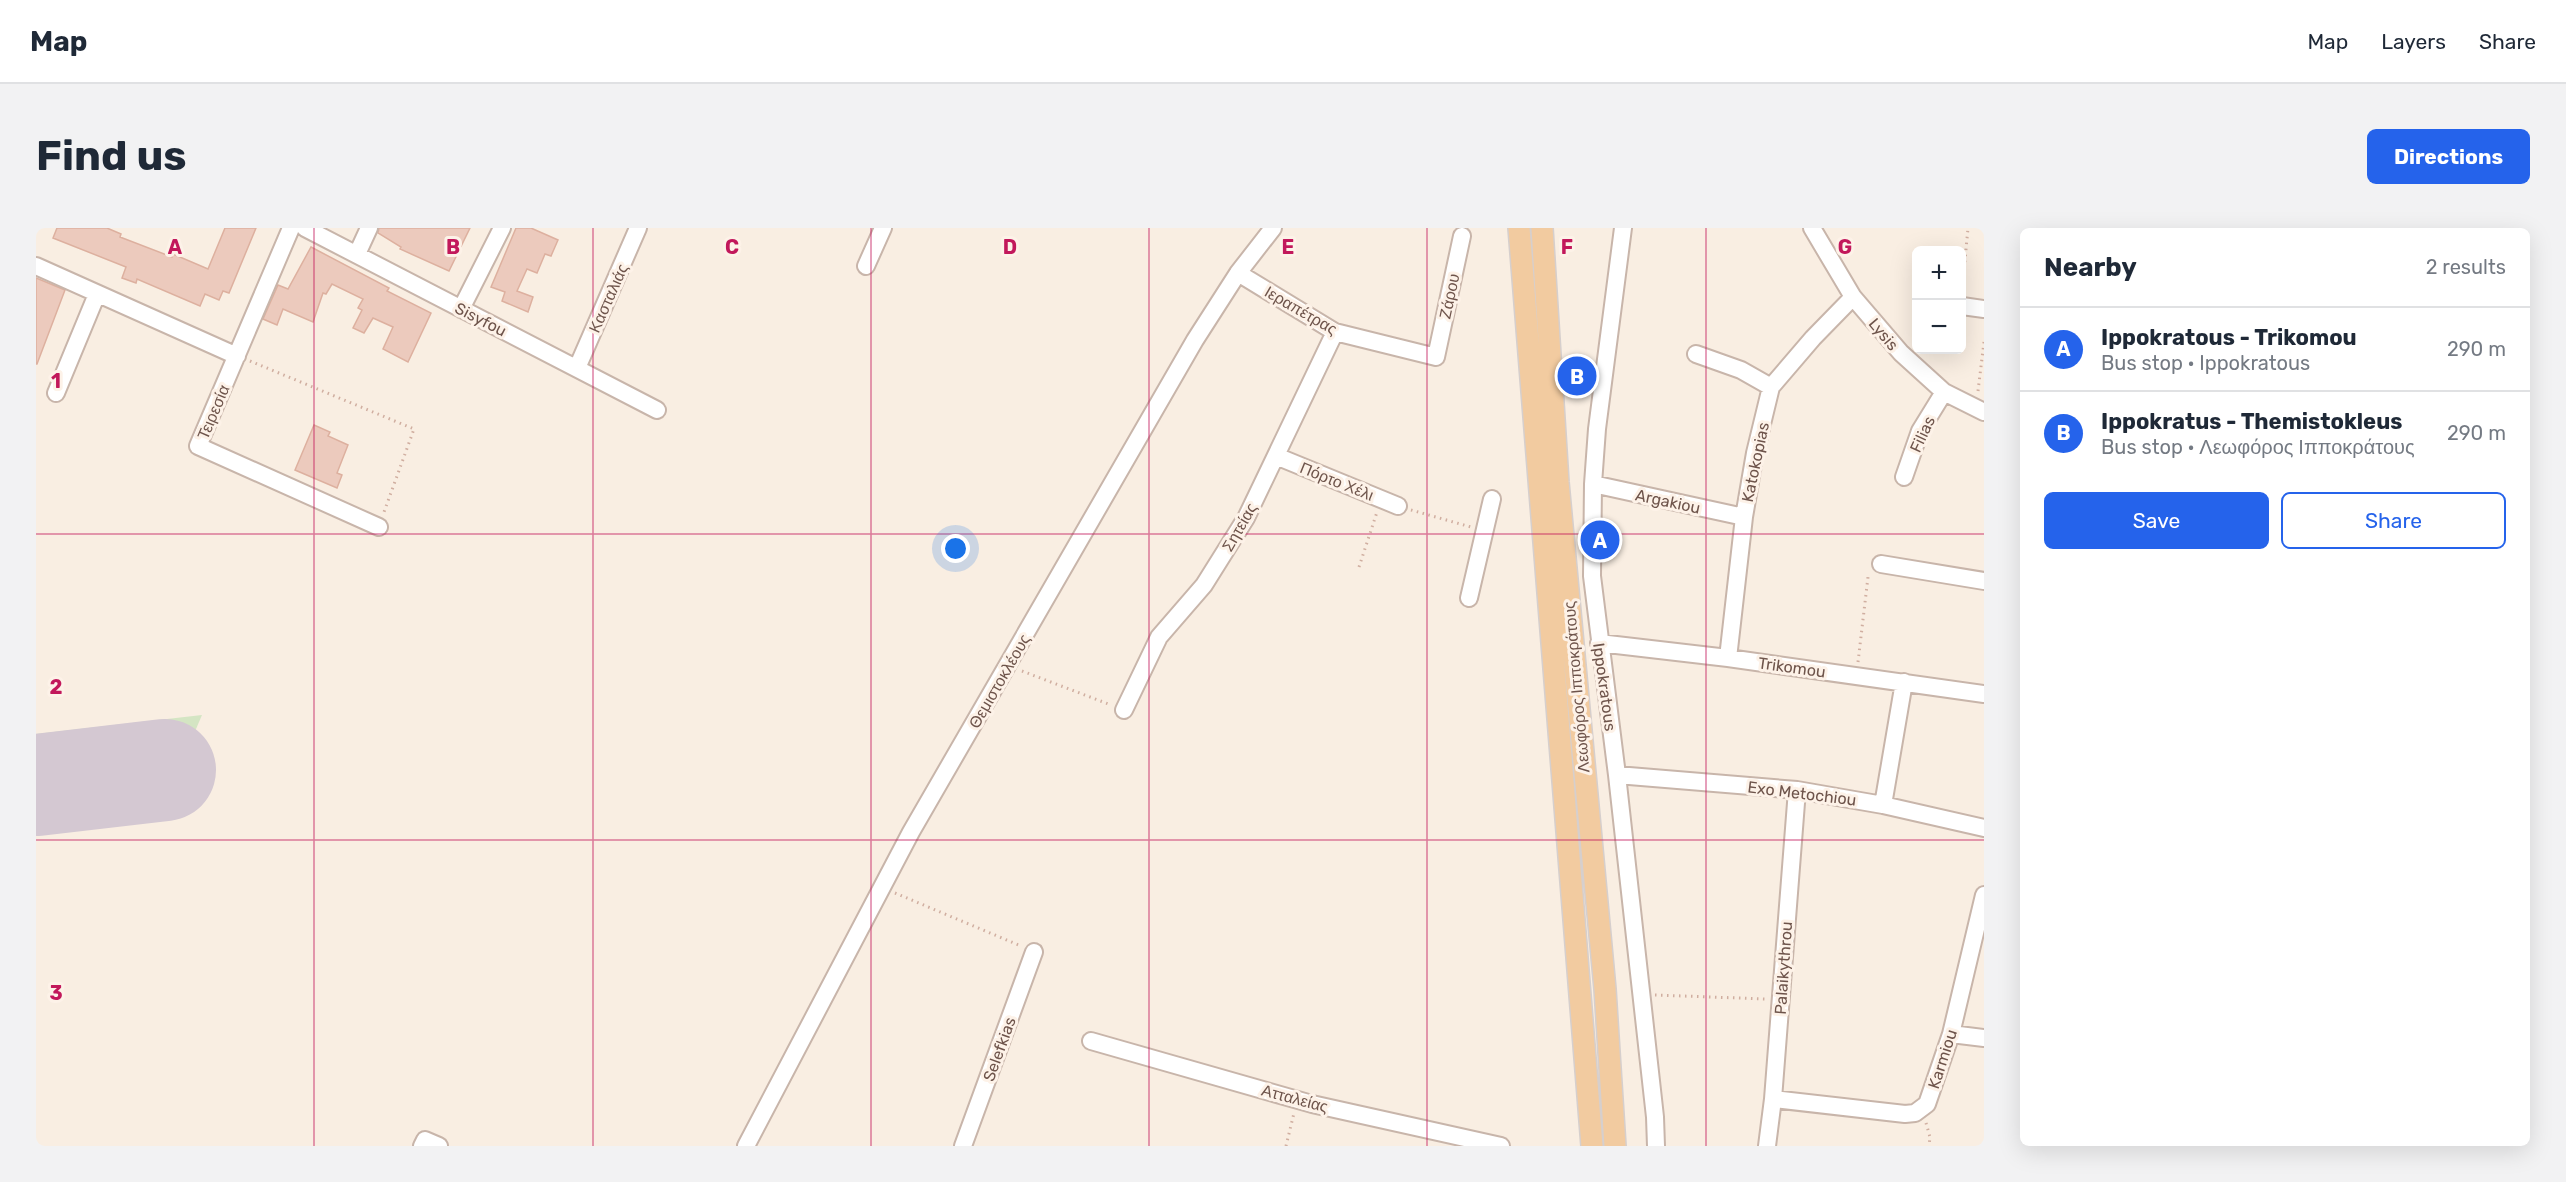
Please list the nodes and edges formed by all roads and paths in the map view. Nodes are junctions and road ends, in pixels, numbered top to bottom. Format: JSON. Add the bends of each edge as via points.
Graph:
{"nodes":[{"id":1,"x":291,"y":228,"type":"edge"},
{"id":2,"x":305,"y":228,"type":"edge"},
{"id":3,"x":369,"y":228,"type":"edge"},
{"id":4,"x":501,"y":228,"type":"edge"},
{"id":5,"x":638,"y":228,"type":"edge"},
{"id":6,"x":883,"y":228,"type":"edge"},
{"id":7,"x":1273,"y":228,"type":"edge"},
{"id":8,"x":1520,"y":228,"type":"edge"},
{"id":9,"x":1542,"y":228,"type":"edge"},
{"id":10,"x":1623,"y":228,"type":"edge"},
{"id":11,"x":1812,"y":228,"type":"edge"},
{"id":12,"x":1968,"y":228,"type":"edge"},
{"id":13,"x":1462,"y":236,"type":"dead end"},
{"id":14,"x":357,"y":254,"type":"junction"},
{"id":15,"x":36,"y":266,"type":"edge"},
{"id":16,"x":866,"y":266,"type":"dead end"},
{"id":17,"x":1238,"y":273,"type":"junction"},
{"id":18,"x":97,"y":294,"type":"junction"},
{"id":19,"x":1853,"y":297,"type":"junction"},
{"id":20,"x":1962,"y":300,"type":"edge"},
{"id":21,"x":1966,"y":307,"type":"edge"},
{"id":22,"x":461,"y":309,"type":"junction"},
{"id":23,"x":1984,"y":309,"type":"edge"},
{"id":24,"x":1335,"y":332,"type":"junction"},
{"id":25,"x":1984,"y":342,"type":"edge"},
{"id":26,"x":1696,"y":354,"type":"dead end"},
{"id":27,"x":237,"y":356,"type":"junction"},
{"id":28,"x":1436,"y":357,"type":"joint"},
{"id":29,"x":577,"y":368,"type":"junction"},
{"id":30,"x":1771,"y":387,"type":"junction"},
{"id":31,"x":1944,"y":392,"type":"junction"},
{"id":32,"x":56,"y":393,"type":"dead end"},
{"id":33,"x":657,"y":410,"type":"dead end"},
{"id":34,"x":1980,"y":410,"type":"edge"},
{"id":35,"x":1276,"y":456,"type":"junction"},
{"id":36,"x":1905,"y":477,"type":"dead end"},
{"id":37,"x":1593,"y":484,"type":"junction"},
{"id":38,"x":1492,"y":499,"type":"dead end"},
{"id":39,"x":1381,"y":500,"type":"junction"},
{"id":40,"x":1398,"y":506,"type":"joint"},
{"id":41,"x":1744,"y":517,"type":"junction"},
{"id":42,"x":379,"y":527,"type":"joint"},
{"id":43,"x":1485,"y":531,"type":"junction"},
{"id":44,"x":1881,"y":564,"type":"joint"},
{"id":45,"x":1359,"y":567,"type":"dead end"},
{"id":46,"x":1984,"y":580,"type":"edge"},
{"id":47,"x":1469,"y":598,"type":"dead end"},
{"id":48,"x":1599,"y":643,"type":"junction"},
{"id":49,"x":1728,"y":658,"type":"junction"},
{"id":50,"x":1007,"y":665,"type":"junction"},
{"id":51,"x":1856,"y":676,"type":"junction"},
{"id":52,"x":1904,"y":682,"type":"junction"},
{"id":53,"x":1984,"y":694,"type":"edge"},
{"id":54,"x":1124,"y":710,"type":"joint"},
{"id":55,"x":1617,"y":775,"type":"junction"},
{"id":56,"x":1797,"y":790,"type":"junction"},
{"id":57,"x":1883,"y":805,"type":"junction"},
{"id":58,"x":1984,"y":828,"type":"edge"},
{"id":59,"x":882,"y":888,"type":"junction"},
{"id":60,"x":1984,"y":895,"type":"edge"},
{"id":61,"x":1034,"y":952,"type":"joint"},
{"id":62,"x":1641,"y":994,"type":"junction"},
{"id":63,"x":1781,"y":1000,"type":"junction"},
{"id":64,"x":1950,"y":1034,"type":"junction"},
{"id":65,"x":1984,"y":1038,"type":"edge"},
{"id":66,"x":1091,"y":1041,"type":"dead end"},
{"id":67,"x":1298,"y":1099,"type":"junction"},
{"id":68,"x":1773,"y":1099,"type":"junction"},
{"id":69,"x":1922,"y":1110,"type":"junction"},
{"id":70,"x":746,"y":1146,"type":"edge"},
{"id":71,"x":963,"y":1146,"type":"edge"},
{"id":72,"x":1286,"y":1146,"type":"edge"},
{"id":73,"x":1501,"y":1146,"type":"edge"},
{"id":74,"x":1592,"y":1146,"type":"edge"},
{"id":75,"x":1615,"y":1146,"type":"edge"},
{"id":76,"x":1656,"y":1146,"type":"edge"},
{"id":77,"x":1767,"y":1146,"type":"edge"},
{"id":78,"x":1929,"y":1146,"type":"edge"}],
"edges":[{"from":1,"to":27,"type":"street","name":"Τειρεσία"},
{"from":2,"to":14,"type":"street","name":"Sisyfou"},
{"from":3,"to":14,"type":"street"},
{"from":4,"to":22,"type":"street"},
{"from":5,"to":29,"type":"street","name":"Κασταλιάς"},
{"from":6,"to":16,"type":"street"},
{"from":7,"to":17,"type":"street","name":"Θεμιστοκλέους"},
{"from":8,"to":74,"type":"main road","name":"Λεωφόρος Ιπποκράτους"},
{"from":9,"to":75,"type":"main road","name":"Λεωφόρος Ιπποκράτους","via":[[1562,528],[1605,989]]},
{"from":10,"to":37,"type":"street","name":"Ippokratous"},
{"from":11,"to":19,"type":"street","name":"Lysis"},
{"from":12,"to":20,"type":"path"},
{"from":13,"to":28,"type":"street","name":"Ζάρου"},
{"from":14,"to":22,"type":"street","name":"Sisyfou"},
{"from":15,"to":18,"type":"street"},
{"from":17,"to":24,"type":"street","name":"Ιεραπέτρας"},
{"from":17,"to":50,"type":"street","name":"Θεμιστοκλέους","via":[[1195,340]]},
{"from":18,"to":27,"type":"street"},
{"from":18,"to":32,"type":"street"},
{"from":19,"to":30,"type":"street","name":"Katokopias"},
{"from":19,"to":31,"type":"street","name":"Lysis","via":[[1901,354]]},
{"from":21,"to":23,"type":"street"},
{"from":22,"to":29,"type":"street","name":"Sisyfou"},
{"from":24,"to":28,"type":"street","name":"Ιεραπέτρας"},
{"from":24,"to":35,"type":"street","name":"Σητείας"},
{"from":25,"to":34,"type":"path"},
{"from":26,"to":30,"type":"street","via":[[1741,370]]},
{"from":27,"to":42,"type":"path","via":[[414,429]]},
{"from":27,"to":42,"type":"street","name":"Τειρεσία","via":[[198,446]]},
{"from":29,"to":33,"type":"street","name":"Sisyfou"},
{"from":30,"to":41,"type":"street","name":"Katokopias"},
{"from":31,"to":34,"type":"street","name":"Lysis"},
{"from":31,"to":36,"type":"street","name":"Filias","via":[[1920,431]]},
{"from":35,"to":39,"type":"street","name":"Πόρτο Χέλι"},
{"from":35,"to":54,"type":"street","name":"Σητείας","via":[[1246,518],[1204,585],[1159,637]]},
{"from":37,"to":41,"type":"street","name":"Argakiou"},
{"from":37,"to":48,"type":"street","name":"Ippokratous","via":[[1592,576]]},
{"from":38,"to":43,"type":"street"},
{"from":39,"to":40,"type":"street","name":"Πόρτο Χέλι"},
{"from":39,"to":45,"type":"path"},
{"from":40,"to":43,"type":"path"},
{"from":41,"to":49,"type":"street","name":"Katokopias"},
{"from":43,"to":47,"type":"street"},
{"from":44,"to":46,"type":"street"},
{"from":44,"to":51,"type":"path","via":[[1868,577]]},
{"from":48,"to":49,"type":"street","name":"Trikomou"},
{"from":48,"to":55,"type":"street","name":"Ippokratous"},
{"from":49,"to":51,"type":"street","name":"Trikomou"},
{"from":50,"to":54,"type":"path"},
{"from":50,"to":59,"type":"street","name":"Θεμιστοκλέους"},
{"from":51,"to":52,"type":"street","name":"Trikomou"},
{"from":52,"to":53,"type":"street","name":"Trikomou"},
{"from":52,"to":57,"type":"street"},
{"from":55,"to":56,"type":"street","name":"Exo Metochiou"},
{"from":55,"to":62,"type":"street","name":"Ippokratous"},
{"from":56,"to":57,"type":"street","name":"Exo Metochiou"},
{"from":56,"to":63,"type":"street","name":"Palaikythrou"},
{"from":57,"to":58,"type":"street","name":"Exo Metochiou"},
{"from":59,"to":61,"type":"path"},
{"from":59,"to":70,"type":"street","name":"Θεμιστοκλέους"},
{"from":60,"to":64,"type":"street","name":"Karmiou"},
{"from":61,"to":71,"type":"street","name":"Selefkias"},
{"from":62,"to":63,"type":"path"},
{"from":62,"to":76,"type":"street","name":"Ippokratous"},
{"from":63,"to":68,"type":"street","name":"Palaikythrou"},
{"from":64,"to":65,"type":"street"},
{"from":64,"to":69,"type":"street","name":"Karmiou"},
{"from":66,"to":67,"type":"street","name":"Ατταλείας"},
{"from":67,"to":72,"type":"path"},
{"from":67,"to":73,"type":"street","name":"Ατταλείας"},
{"from":68,"to":69,"type":"street","name":"Karmiou","via":[[1905,1114]]},
{"from":68,"to":77,"type":"street","name":"Palaikythrou"},
{"from":69,"to":78,"type":"path"}]}
